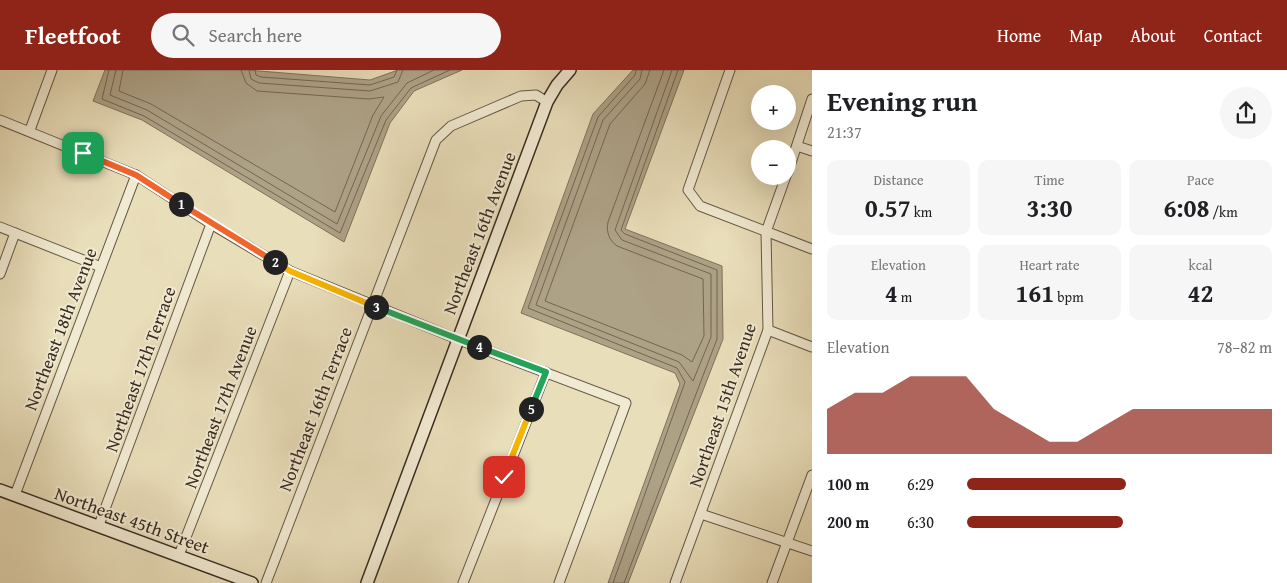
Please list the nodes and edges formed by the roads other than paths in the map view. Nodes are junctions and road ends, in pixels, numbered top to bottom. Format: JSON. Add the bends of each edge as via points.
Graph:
{"nodes":[{"id":1,"x":52,"y":70,"type":"edge"},
{"id":2,"x":570,"y":70,"type":"edge"},
{"id":3,"x":730,"y":70,"type":"edge"},
{"id":4,"x":812,"y":99,"type":"edge"},
{"id":5,"x":547,"y":102,"type":"junction"},
{"id":6,"x":0,"y":120,"type":"edge"},
{"id":7,"x":30,"y":130,"type":"junction"},
{"id":8,"x":797,"y":146,"type":"junction"},
{"id":9,"x":796,"y":149,"type":"edge"},
{"id":10,"x":812,"y":151,"type":"edge"},
{"id":11,"x":136,"y":175,"type":"junction"},
{"id":12,"x":783,"y":185,"type":"edge"},
{"id":13,"x":212,"y":224,"type":"junction"},
{"id":14,"x":0,"y":227,"type":"edge"},
{"id":15,"x":15,"y":232,"type":"junction"},
{"id":16,"x":766,"y":232,"type":"junction"},
{"id":17,"x":812,"y":249,"type":"edge"},
{"id":18,"x":101,"y":267,"type":"junction"},
{"id":19,"x":290,"y":271,"type":"junction"},
{"id":20,"x":0,"y":274,"type":"edge"},
{"id":21,"x":372,"y":305,"type":"junction"},
{"id":22,"x":768,"y":330,"type":"junction"},
{"id":23,"x":458,"y":339,"type":"junction"},
{"id":24,"x":812,"y":347,"type":"edge"},
{"id":25,"x":546,"y":372,"type":"junction"},
{"id":26,"x":812,"y":476,"type":"edge"},
{"id":27,"x":0,"y":490,"type":"edge"},
{"id":28,"x":15,"y":495,"type":"junction"},
{"id":29,"x":701,"y":514,"type":"junction"},
{"id":30,"x":99,"y":525,"type":"junction"},
{"id":31,"x":787,"y":543,"type":"junction"},
{"id":32,"x":812,"y":551,"type":"edge"},
{"id":33,"x":179,"y":556,"type":"junction"},
{"id":34,"x":252,"y":583,"type":"edge"},
{"id":35,"x":266,"y":583,"type":"edge"},
{"id":36,"x":367,"y":583,"type":"edge"},
{"id":37,"x":463,"y":583,"type":"edge"},
{"id":38,"x":558,"y":583,"type":"edge"},
{"id":39,"x":675,"y":583,"type":"edge"},
{"id":40,"x":772,"y":583,"type":"edge"}],
"edges":[{"from":1,"to":7,"type":"street"},
{"from":2,"to":5,"type":"street","name":"Northeast 16th Avenue"},
{"from":3,"to":16,"type":"street","via":[[688,190],[700,206]]},
{"from":4,"to":8,"type":"street"},
{"from":5,"to":21,"type":"street","name":"Northeast 16th Terrace","via":[[536,94],[529,94],[451,126],[436,140]]},
{"from":5,"to":23,"type":"street","name":"Northeast 16th Avenue"},
{"from":6,"to":7,"type":"street"},
{"from":7,"to":11,"type":"street"},
{"from":8,"to":9,"type":"street"},
{"from":8,"to":10,"type":"street"},
{"from":11,"to":13,"type":"street"},
{"from":11,"to":18,"type":"street","name":"Northeast 18th Avenue"},
{"from":12,"to":16,"type":"street","name":"Northeast 15th Avenue"},
{"from":13,"to":19,"type":"street"},
{"from":13,"to":30,"type":"street","name":"Northeast 17th Terrace"},
{"from":14,"to":15,"type":"street"},
{"from":15,"to":18,"type":"street"},
{"from":15,"to":20,"type":"street"},
{"from":16,"to":17,"type":"street"},
{"from":16,"to":22,"type":"street","name":"Northeast 15th Avenue"},
{"from":18,"to":28,"type":"street","name":"Northeast 18th Avenue"},
{"from":19,"to":21,"type":"street"},
{"from":19,"to":33,"type":"street","name":"Northeast 17th Avenue"},
{"from":21,"to":23,"type":"street"},
{"from":21,"to":35,"type":"street","name":"Northeast 16th Terrace"},
{"from":22,"to":24,"type":"street"},
{"from":22,"to":29,"type":"street","name":"Northeast 15th Avenue"},
{"from":23,"to":25,"type":"street"},
{"from":23,"to":36,"type":"street","name":"Northeast 16th Avenue"},
{"from":25,"to":37,"type":"street"},
{"from":25,"to":38,"type":"street","via":[[626,403]]},
{"from":26,"to":31,"type":"street"},
{"from":27,"to":28,"type":"street","name":"Northeast 45th Street"},
{"from":28,"to":30,"type":"street","name":"Northeast 45th Street"},
{"from":29,"to":31,"type":"street"},
{"from":29,"to":39,"type":"street","name":"Northeast 15th Avenue"},
{"from":30,"to":33,"type":"street","name":"Northeast 45th Street"},
{"from":31,"to":32,"type":"street"},
{"from":31,"to":40,"type":"street"},
{"from":33,"to":34,"type":"street","name":"Northeast 45th Street"}]}
